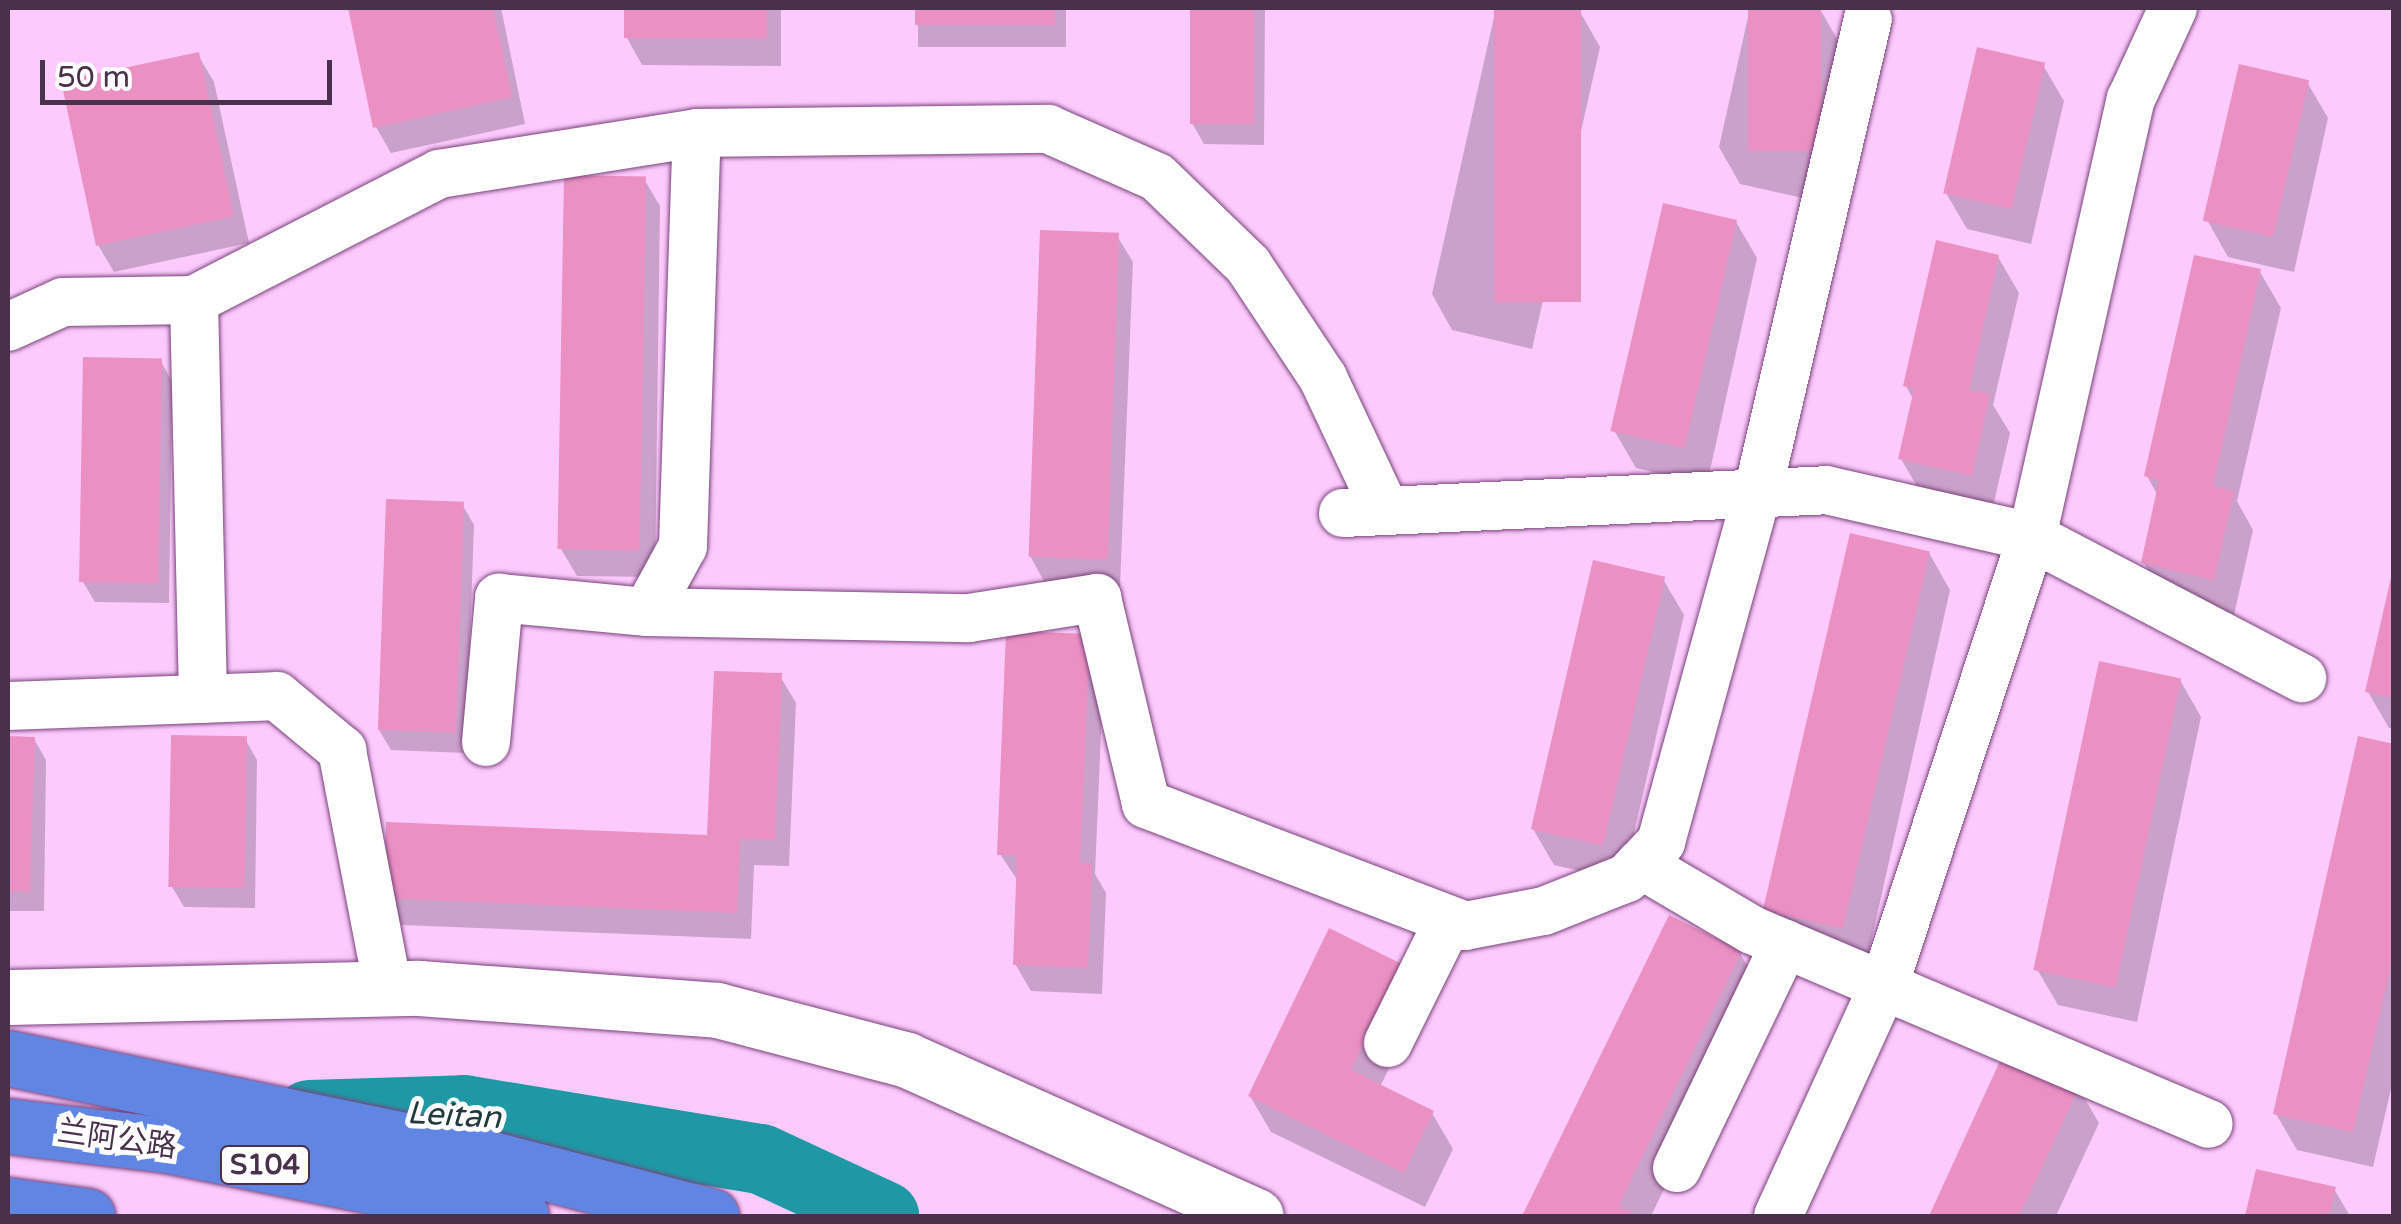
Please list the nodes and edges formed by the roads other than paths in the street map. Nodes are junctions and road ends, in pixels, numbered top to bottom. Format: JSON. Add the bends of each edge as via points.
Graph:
{"nodes":[{"id":1,"x":2173,"y":8,"type":"edge"},
{"id":2,"x":1868,"y":20,"type":"dead end"},
{"id":3,"x":697,"y":133,"type":"junction"},
{"id":4,"x":194,"y":300,"type":"junction"},
{"id":5,"x":8,"y":328,"type":"edge"},
{"id":6,"x":1758,"y":491,"type":"junction"},
{"id":7,"x":2032,"y":537,"type":"junction"},
{"id":8,"x":647,"y":612,"type":"junction"},
{"id":9,"x":2302,"y":678,"type":"dead end"},
{"id":10,"x":203,"y":699,"type":"junction"},
{"id":11,"x":8,"y":706,"type":"edge"},
{"id":12,"x":486,"y":742,"type":"dead end"},
{"id":13,"x":1640,"y":864,"type":"junction"},
{"id":14,"x":1448,"y":920,"type":"junction"},
{"id":15,"x":1785,"y":944,"type":"junction"},
{"id":16,"x":1886,"y":980,"type":"junction"},
{"id":17,"x":388,"y":988,"type":"junction"},
{"id":18,"x":8,"y":997,"type":"edge"},
{"id":19,"x":1388,"y":1043,"type":"dead end"},
{"id":20,"x":8,"y":1058,"type":"edge"},
{"id":21,"x":2208,"y":1124,"type":"dead end"},
{"id":22,"x":8,"y":1126,"type":"edge"},
{"id":23,"x":1677,"y":1168,"type":"dead end"},
{"id":24,"x":8,"y":1205,"type":"edge"},
{"id":25,"x":87,"y":1216,"type":"edge"},
{"id":26,"x":521,"y":1216,"type":"edge"},
{"id":27,"x":711,"y":1216,"type":"edge"},
{"id":28,"x":1256,"y":1216,"type":"edge"},
{"id":29,"x":1778,"y":1216,"type":"edge"}],
"edges":[{"from":1,"to":7,"type":"street","via":[[2131,98]]},
{"from":2,"to":6,"type":"street"},
{"from":3,"to":4,"type":"street","via":[[440,174]]},
{"from":3,"to":6,"type":"street","via":[[1048,129],[1157,177],[1248,265],[1322,378],[1364,512]]},
{"from":3,"to":8,"type":"street","via":[[683,546]]},
{"from":4,"to":5,"type":"street","via":[[63,302]]},
{"from":4,"to":10,"type":"street"},
{"from":6,"to":7,"type":"street","via":[[1826,490]]},
{"from":6,"to":13,"type":"street","via":[[1662,842]]},
{"from":7,"to":9,"type":"street"},
{"from":7,"to":16,"type":"street"},
{"from":8,"to":12,"type":"street","via":[[498,598]]},
{"from":8,"to":14,"type":"street","via":[[970,618],[1097,598],[1146,804]]},
{"from":10,"to":11,"type":"street"},
{"from":10,"to":17,"type":"street","via":[[277,696],[342,750]]},
{"from":13,"to":14,"type":"street","via":[[1627,878],[1544,911],[1465,926]]},
{"from":13,"to":15,"type":"street"},
{"from":14,"to":19,"type":"street"},
{"from":15,"to":16,"type":"street"},
{"from":15,"to":23,"type":"street"},
{"from":16,"to":21,"type":"street"},
{"from":16,"to":29,"type":"street"},
{"from":17,"to":18,"type":"street"},
{"from":17,"to":28,"type":"street","via":[[585,995],[802,1027],[907,1060]]},
{"from":20,"to":27,"type":"highway","via":[[477,1156]]},
{"from":22,"to":26,"type":"highway","name":"兰阿公路","number":"S104","via":[[167,1145]]},
{"from":24,"to":25,"type":"highway"}]}
